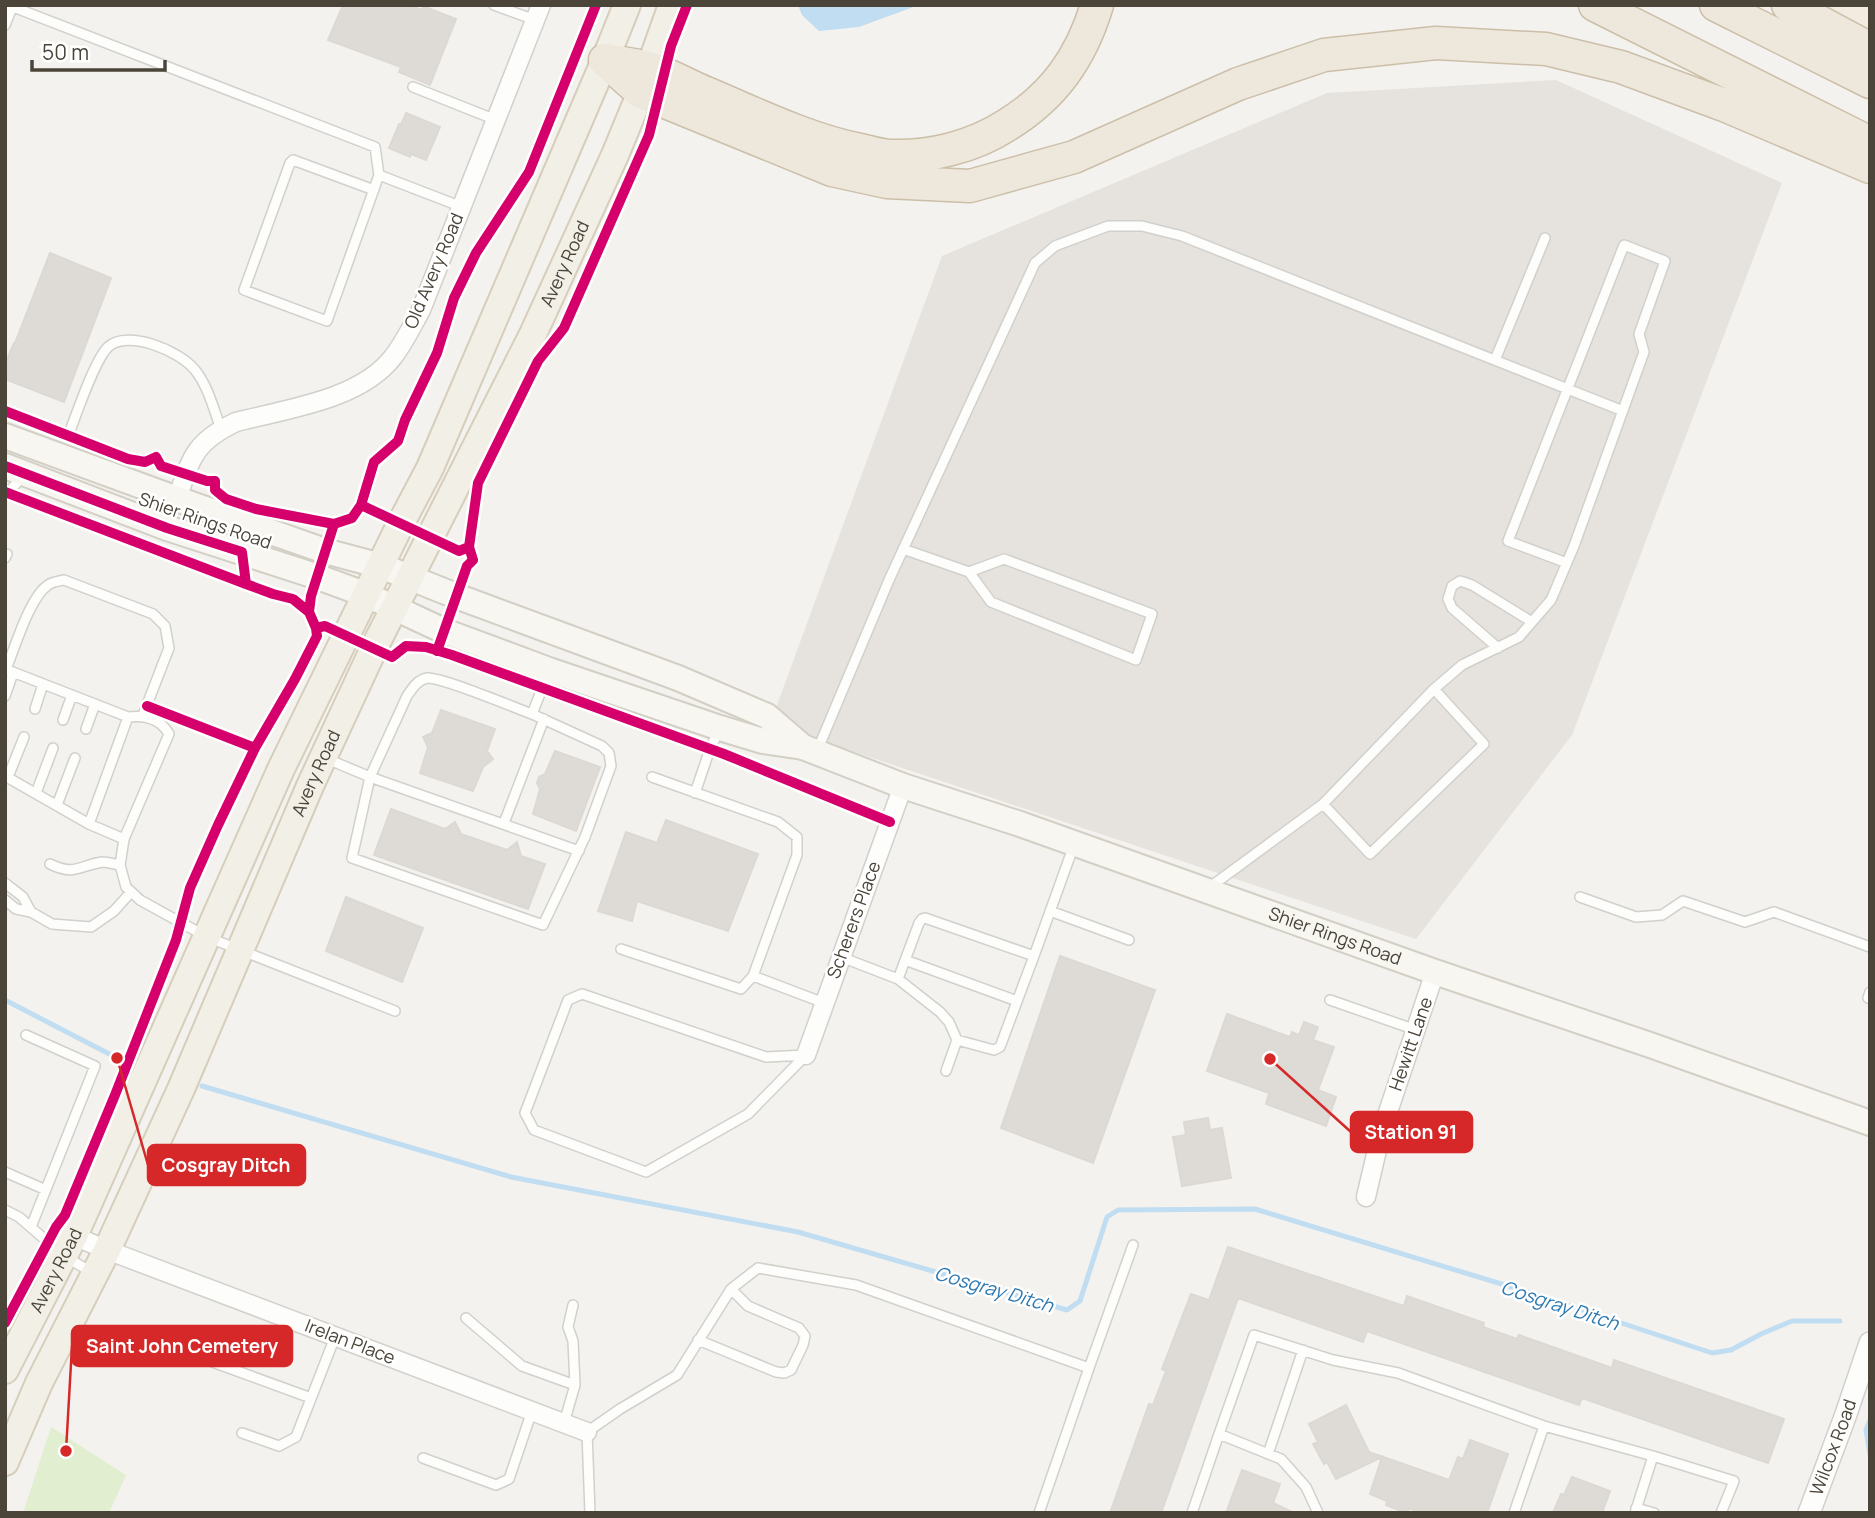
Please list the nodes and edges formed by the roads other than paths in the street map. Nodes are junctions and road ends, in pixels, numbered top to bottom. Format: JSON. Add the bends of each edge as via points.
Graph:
{"nodes":[{"id":1,"x":494,"y":5,"type":"edge"},
{"id":2,"x":627,"y":5,"type":"edge"},
{"id":3,"x":673,"y":5,"type":"edge"},
{"id":4,"x":1097,"y":5,"type":"edge"},
{"id":5,"x":1595,"y":5,"type":"edge"},
{"id":6,"x":1716,"y":5,"type":"edge"},
{"id":7,"x":1788,"y":5,"type":"edge"},
{"id":8,"x":11,"y":6,"type":"edge"},
{"id":9,"x":538,"y":13,"type":"edge"},
{"id":10,"x":5,"y":25,"type":"edge"},
{"id":11,"x":1870,"y":49,"type":"edge"},
{"id":12,"x":606,"y":60,"type":"junction"},
{"id":13,"x":645,"y":80,"type":"junction"},
{"id":14,"x":1870,"y":82,"type":"edge"},
{"id":15,"x":413,"y":87,"type":"dead end"},
{"id":16,"x":496,"y":120,"type":"junction"},
{"id":17,"x":1870,"y":143,"type":"edge"},
{"id":18,"x":1870,"y":167,"type":"edge"},
{"id":19,"x":379,"y":174,"type":"junction"},
{"id":20,"x":374,"y":190,"type":"junction"},
{"id":21,"x":462,"y":207,"type":"junction"},
{"id":22,"x":1545,"y":237,"type":"dead end"},
{"id":23,"x":1495,"y":360,"type":"junction"},
{"id":24,"x":1567,"y":390,"type":"junction"},
{"id":25,"x":1623,"y":411,"type":"junction"},
{"id":26,"x":221,"y":429,"type":"junction"},
{"id":27,"x":5,"y":436,"type":"edge"},
{"id":28,"x":68,"y":436,"type":"dead end"},
{"id":29,"x":15,"y":470,"type":"edge"},
{"id":30,"x":5,"y":496,"type":"edge"},
{"id":31,"x":177,"y":499,"type":"junction"},
{"id":32,"x":903,"y":549,"type":"junction"},
{"id":33,"x":1567,"y":563,"type":"junction"},
{"id":34,"x":380,"y":566,"type":"junction"},
{"id":35,"x":969,"y":572,"type":"junction"},
{"id":36,"x":410,"y":577,"type":"junction"},
{"id":37,"x":367,"y":595,"type":"junction"},
{"id":38,"x":395,"y":604,"type":"junction"},
{"id":39,"x":1532,"y":622,"type":"junction"},
{"id":40,"x":1498,"y":648,"type":"junction"},
{"id":41,"x":551,"y":666,"type":"junction"},
{"id":42,"x":8,"y":670,"type":"edge"},
{"id":43,"x":43,"y":684,"type":"junction"},
{"id":44,"x":1434,"y":688,"type":"junction"},
{"id":45,"x":706,"y":690,"type":"junction"},
{"id":46,"x":72,"y":695,"type":"junction"},
{"id":47,"x":5,"y":696,"type":"edge"},
{"id":48,"x":95,"y":704,"type":"junction"},
{"id":49,"x":35,"y":709,"type":"dead end"},
{"id":50,"x":532,"y":714,"type":"junction"},
{"id":51,"x":143,"y":715,"type":"junction"},
{"id":52,"x":128,"y":717,"type":"junction"},
{"id":53,"x":544,"y":719,"type":"junction"},
{"id":54,"x":63,"y":720,"type":"dead end"},
{"id":55,"x":719,"y":728,"type":"junction"},
{"id":56,"x":86,"y":729,"type":"dead end"},
{"id":57,"x":24,"y":737,"type":"dead end"},
{"id":58,"x":52,"y":748,"type":"dead end"},
{"id":59,"x":810,"y":750,"type":"junction"},
{"id":60,"x":323,"y":757,"type":"junction"},
{"id":61,"x":75,"y":758,"type":"dead end"},
{"id":62,"x":7,"y":777,"type":"edge"},
{"id":63,"x":369,"y":777,"type":"junction"},
{"id":64,"x":652,"y":777,"type":"dead end"},
{"id":65,"x":902,"y":786,"type":"junction"},
{"id":66,"x":36,"y":793,"type":"junction"},
{"id":67,"x":695,"y":793,"type":"junction"},
{"id":68,"x":1323,"y":804,"type":"junction"},
{"id":69,"x":57,"y":806,"type":"junction"},
{"id":70,"x":504,"y":823,"type":"junction"},
{"id":71,"x":89,"y":824,"type":"junction"},
{"id":72,"x":124,"y":839,"type":"junction"},
{"id":73,"x":1074,"y":843,"type":"junction"},
{"id":74,"x":579,"y":851,"type":"junction"},
{"id":75,"x":50,"y":864,"type":"dead end"},
{"id":76,"x":120,"y":865,"type":"junction"},
{"id":77,"x":5,"y":883,"type":"edge"},
{"id":78,"x":1206,"y":890,"type":"junction"},
{"id":79,"x":131,"y":892,"type":"junction"},
{"id":80,"x":1580,"y":897,"type":"dead end"},
{"id":81,"x":5,"y":901,"type":"edge"},
{"id":82,"x":1050,"y":911,"type":"junction"},
{"id":83,"x":31,"y":912,"type":"junction"},
{"id":84,"x":207,"y":937,"type":"junction"},
{"id":85,"x":1129,"y":940,"type":"dead end"},
{"id":86,"x":1870,"y":947,"type":"edge"},
{"id":87,"x":621,"y":948,"type":"dead end"},
{"id":88,"x":240,"y":951,"type":"junction"},
{"id":89,"x":1034,"y":956,"type":"junction"},
{"id":90,"x":841,"y":957,"type":"junction"},
{"id":91,"x":905,"y":960,"type":"junction"},
{"id":92,"x":1435,"y":972,"type":"junction"},
{"id":93,"x":753,"y":976,"type":"junction"},
{"id":94,"x":898,"y":979,"type":"junction"},
{"id":95,"x":1330,"y":1000,"type":"dead end"},
{"id":96,"x":1017,"y":1001,"type":"junction"},
{"id":97,"x":824,"y":1003,"type":"junction"},
{"id":98,"x":395,"y":1011,"type":"dead end"},
{"id":99,"x":1416,"y":1030,"type":"junction"},
{"id":100,"x":26,"y":1035,"type":"dead end"},
{"id":101,"x":957,"y":1040,"type":"junction"},
{"id":102,"x":806,"y":1055,"type":"junction"},
{"id":103,"x":946,"y":1071,"type":"dead end"},
{"id":104,"x":1870,"y":1123,"type":"edge"},
{"id":105,"x":5,"y":1172,"type":"edge"},
{"id":106,"x":46,"y":1190,"type":"junction"},
{"id":107,"x":1366,"y":1197,"type":"dead end"},
{"id":108,"x":5,"y":1210,"type":"edge"},
{"id":109,"x":31,"y":1227,"type":"junction"},
{"id":110,"x":1133,"y":1245,"type":"dead end"},
{"id":111,"x":69,"y":1246,"type":"junction"},
{"id":112,"x":107,"y":1250,"type":"junction"},
{"id":113,"x":95,"y":1273,"type":"junction"},
{"id":114,"x":731,"y":1289,"type":"junction"},
{"id":115,"x":573,"y":1304,"type":"dead end"},
{"id":116,"x":466,"y":1318,"type":"dead end"},
{"id":117,"x":335,"y":1336,"type":"junction"},
{"id":118,"x":698,"y":1340,"type":"junction"},
{"id":119,"x":1870,"y":1343,"type":"edge"},
{"id":120,"x":1303,"y":1350,"type":"junction"},
{"id":121,"x":196,"y":1356,"type":"dead end"},
{"id":122,"x":1089,"y":1368,"type":"junction"},
{"id":123,"x":5,"y":1370,"type":"edge"},
{"id":124,"x":575,"y":1385,"type":"junction"},
{"id":125,"x":311,"y":1398,"type":"junction"},
{"id":126,"x":532,"y":1411,"type":"junction"},
{"id":127,"x":564,"y":1423,"type":"junction"},
{"id":128,"x":1544,"y":1426,"type":"junction"},
{"id":129,"x":587,"y":1432,"type":"junction"},
{"id":130,"x":242,"y":1433,"type":"dead end"},
{"id":131,"x":1219,"y":1434,"type":"junction"},
{"id":132,"x":1268,"y":1454,"type":"junction"},
{"id":133,"x":1653,"y":1456,"type":"junction"},
{"id":134,"x":423,"y":1458,"type":"dead end"},
{"id":135,"x":5,"y":1462,"type":"edge"},
{"id":136,"x":1635,"y":1510,"type":"edge"},
{"id":137,"x":590,"y":1513,"type":"edge"},
{"id":138,"x":1039,"y":1513,"type":"edge"},
{"id":139,"x":1192,"y":1513,"type":"edge"},
{"id":140,"x":1318,"y":1513,"type":"edge"},
{"id":141,"x":1514,"y":1513,"type":"edge"},
{"id":142,"x":1654,"y":1513,"type":"edge"},
{"id":143,"x":1721,"y":1513,"type":"edge"},
{"id":144,"x":1809,"y":1513,"type":"edge"}],
"edges":[{"from":1,"to":9,"type":"lane"},
{"from":2,"to":12,"type":"main road","name":"Avery Road"},
{"from":3,"to":13,"type":"main road","name":"Avery Road"},
{"from":4,"to":13,"type":"highway","via":[[1089,33],[1049,94],[994,134],[926,155],[889,156],[837,146]]},
{"from":5,"to":17,"type":"highway"},
{"from":6,"to":14,"type":"highway"},
{"from":7,"to":11,"type":"highway"},
{"from":8,"to":10,"type":"lane"},
{"from":8,"to":19,"type":"lane","via":[[375,147]]},
{"from":9,"to":16,"type":"street","name":"Old Avery Road"},
{"from":12,"to":13,"type":"highway"},
{"from":12,"to":34,"type":"main road","name":"Avery Road","via":[[430,468]]},
{"from":13,"to":18,"type":"highway","via":[[832,170],[887,182],[970,186],[1074,157],[1238,84],[1324,55],[1436,43],[1533,48],[1621,67]]},
{"from":13,"to":36,"type":"main road","name":"Avery Road","via":[[533,334]]},
{"from":15,"to":16,"type":"lane"},
{"from":16,"to":21,"type":"street","name":"Old Avery Road"},
{"from":19,"to":20,"type":"lane"},
{"from":19,"to":21,"type":"lane"},
{"from":20,"to":20,"type":"lane","via":[[327,321],[244,290],[293,160]]},
{"from":21,"to":26,"type":"street","name":"Old Avery Road","via":[[421,310],[393,357],[376,375],[335,396]]},
{"from":22,"to":23,"type":"lane"},
{"from":23,"to":24,"type":"lane"},
{"from":23,"to":32,"type":"lane","via":[[1182,236],[1142,226],[1108,226],[1055,246],[1035,263]]},
{"from":24,"to":25,"type":"lane"},
{"from":24,"to":25,"type":"lane","via":[[1624,245],[1665,261],[1639,334],[1644,352]]},
{"from":24,"to":33,"type":"lane","via":[[1508,541]]},
{"from":25,"to":33,"type":"lane"},
{"from":26,"to":28,"type":"lane","via":[[194,367],[164,349],[126,339],[106,349],[98,361]]},
{"from":26,"to":31,"type":"street","name":"Old Avery Road","via":[[194,454]]},
{"from":27,"to":31,"type":"main road","name":"Shier Rings Road"},
{"from":29,"to":30,"type":"lane"},
{"from":29,"to":37,"type":"main road","name":"Shier Rings Road","via":[[167,528]]},
{"from":31,"to":34,"type":"main road","name":"Shier Rings Road"},
{"from":32,"to":35,"type":"lane"},
{"from":32,"to":59,"type":"lane","via":[[839,696]]},
{"from":33,"to":39,"type":"lane","via":[[1551,600]]},
{"from":34,"to":36,"type":"main road","name":"Shier Rings Road"},
{"from":34,"to":37,"type":"main road","name":"Avery Road"},
{"from":35,"to":35,"type":"lane","via":[[991,602],[1136,660],[1153,614],[1004,559]]},
{"from":36,"to":38,"type":"main road","name":"Avery Road"},
{"from":36,"to":45,"type":"main road","name":"Shier Rings Road"},
{"from":37,"to":38,"type":"main road","name":"Shier Rings Road"},
{"from":37,"to":84,"type":"main road","name":"Avery Road","via":[[281,769]]},
{"from":38,"to":41,"type":"main road","name":"Shier Rings Road","via":[[444,631]]},
{"from":38,"to":60,"type":"main road","name":"Avery Road"},
{"from":39,"to":40,"type":"lane","via":[[1519,638]]},
{"from":39,"to":40,"type":"lane","via":[[1472,585],[1461,581],[1452,586],[1451,608]]},
{"from":40,"to":44,"type":"lane","via":[[1462,666]]},
{"from":41,"to":45,"type":"main road","via":[[665,696]]},
{"from":41,"to":50,"type":"lane"},
{"from":41,"to":55,"type":"main road","name":"Shier Rings Road"},
{"from":42,"to":43,"type":"lane"},
{"from":42,"to":47,"type":"lane"},
{"from":42,"to":51,"type":"lane","via":[[32,603],[50,583],[64,580],[153,614],[165,626],[169,648]]},
{"from":43,"to":46,"type":"lane"},
{"from":43,"to":49,"type":"lane"},
{"from":44,"to":68,"type":"lane"},
{"from":44,"to":68,"type":"lane","via":[[1484,744],[1370,854]]},
{"from":45,"to":59,"type":"main road","name":"Shier Rings Road","via":[[767,716]]},
{"from":46,"to":48,"type":"lane"},
{"from":46,"to":54,"type":"lane"},
{"from":48,"to":52,"type":"lane"},
{"from":48,"to":56,"type":"lane"},
{"from":50,"to":53,"type":"lane"},
{"from":50,"to":63,"type":"lane","via":[[426,678],[407,696]]},
{"from":51,"to":52,"type":"lane"},
{"from":51,"to":72,"type":"lane","via":[[164,725],[169,734]]},
{"from":52,"to":71,"type":"lane"},
{"from":53,"to":70,"type":"lane"},
{"from":53,"to":74,"type":"lane","via":[[609,753],[611,766]]},
{"from":55,"to":59,"type":"main road","name":"Shier Rings Road"},
{"from":55,"to":67,"type":"lane"},
{"from":57,"to":62,"type":"lane"},
{"from":58,"to":66,"type":"lane"},
{"from":59,"to":65,"type":"main road","name":"Shier Rings Road"},
{"from":60,"to":63,"type":"lane"},
{"from":60,"to":88,"type":"main road","name":"Avery Road"},
{"from":61,"to":69,"type":"lane"},
{"from":62,"to":66,"type":"lane"},
{"from":63,"to":70,"type":"lane"},
{"from":63,"to":74,"type":"lane","via":[[352,858],[543,925]]},
{"from":64,"to":67,"type":"lane"},
{"from":65,"to":73,"type":"main road","name":"Shier Rings Road"},
{"from":65,"to":90,"type":"street","name":"Scherers Place"},
{"from":66,"to":69,"type":"lane"},
{"from":67,"to":93,"type":"lane","via":[[778,822],[797,836],[797,855]]},
{"from":68,"to":78,"type":"lane"},
{"from":69,"to":71,"type":"lane"},
{"from":70,"to":74,"type":"lane"},
{"from":71,"to":72,"type":"lane"},
{"from":72,"to":76,"type":"lane"},
{"from":73,"to":78,"type":"main road","name":"Shier Rings Road"},
{"from":73,"to":82,"type":"lane"},
{"from":75,"to":76,"type":"lane","via":[[74,871],[105,862]]},
{"from":76,"to":79,"type":"lane"},
{"from":77,"to":83,"type":"lane","via":[[23,897]]},
{"from":78,"to":92,"type":"main road","name":"Shier Rings Road"},
{"from":79,"to":83,"type":"lane","via":[[91,927],[52,925]]},
{"from":79,"to":84,"type":"lane"},
{"from":80,"to":86,"type":"lane","via":[[1636,917],[1662,915],[1683,901],[1745,922],[1774,912]]},
{"from":81,"to":83,"type":"lane"},
{"from":82,"to":85,"type":"lane"},
{"from":82,"to":89,"type":"lane"},
{"from":84,"to":88,"type":"lane"},
{"from":84,"to":111,"type":"main road","name":"Avery Road"},
{"from":87,"to":93,"type":"lane","via":[[741,989]]},
{"from":88,"to":98,"type":"lane"},
{"from":88,"to":112,"type":"main road","name":"Avery Road"},
{"from":89,"to":91,"type":"lane","via":[[925,918]]},
{"from":89,"to":96,"type":"lane"},
{"from":90,"to":94,"type":"lane"},
{"from":90,"to":97,"type":"street","name":"Scherers Place"},
{"from":91,"to":94,"type":"lane"},
{"from":91,"to":96,"type":"lane"},
{"from":92,"to":99,"type":"street","name":"Hewitt Lane"},
{"from":92,"to":104,"type":"main road","name":"Shier Rings Road"},
{"from":93,"to":97,"type":"lane"},
{"from":94,"to":101,"type":"lane","via":[[940,1012]]},
{"from":95,"to":99,"type":"lane"},
{"from":96,"to":101,"type":"lane","via":[[1000,1047],[995,1050]]},
{"from":97,"to":102,"type":"street","name":"Scherers Place"},
{"from":99,"to":107,"type":"street","name":"Hewitt Lane","via":[[1381,1133]]},
{"from":100,"to":106,"type":"lane","via":[[95,1066]]},
{"from":101,"to":103,"type":"lane"},
{"from":102,"to":102,"type":"lane","via":[[766,1056],[582,994],[568,1000],[524,1113],[534,1130],[646,1172],[748,1114]]},
{"from":105,"to":106,"type":"lane"},
{"from":106,"to":109,"type":"lane"},
{"from":108,"to":109,"type":"lane"},
{"from":109,"to":111,"type":"lane"},
{"from":110,"to":122,"type":"lane"},
{"from":111,"to":112,"type":"street","name":"Irelan Place"},
{"from":111,"to":113,"type":"lane"},
{"from":111,"to":123,"type":"main road","name":"Avery Road"},
{"from":112,"to":113,"type":"main road","name":"Avery Road"},
{"from":112,"to":117,"type":"street","name":"Irelan Place"},
{"from":113,"to":135,"type":"main road","name":"Avery Road"},
{"from":114,"to":118,"type":"lane"},
{"from":114,"to":118,"type":"lane","via":[[748,1306],[799,1328],[805,1336],[792,1370],[776,1372]]},
{"from":114,"to":122,"type":"lane","via":[[758,1268],[856,1285]]},
{"from":115,"to":124,"type":"lane","via":[[568,1327]]},
{"from":116,"to":124,"type":"lane","via":[[522,1366]]},
{"from":117,"to":125,"type":"lane"},
{"from":117,"to":126,"type":"street","name":"Irelan Place"},
{"from":118,"to":129,"type":"lane","via":[[677,1375]]},
{"from":119,"to":144,"type":"street","name":"Wilcox Road"},
{"from":120,"to":128,"type":"lane","via":[[1398,1373]]},
{"from":120,"to":131,"type":"lane","via":[[1254,1335]]},
{"from":120,"to":132,"type":"lane"},
{"from":121,"to":125,"type":"lane"},
{"from":122,"to":138,"type":"lane"},
{"from":124,"to":127,"type":"lane"},
{"from":125,"to":130,"type":"lane","via":[[296,1437],[279,1446]]},
{"from":126,"to":127,"type":"street","name":"Irelan Place"},
{"from":126,"to":134,"type":"lane","via":[[509,1479],[496,1485]]},
{"from":127,"to":129,"type":"street","name":"Irelan Place"},
{"from":128,"to":133,"type":"lane"},
{"from":128,"to":141,"type":"lane"},
{"from":129,"to":137,"type":"lane"},
{"from":131,"to":132,"type":"lane"},
{"from":131,"to":139,"type":"lane"},
{"from":132,"to":140,"type":"lane","via":[[1282,1459],[1307,1488]]},
{"from":133,"to":136,"type":"lane"},
{"from":133,"to":143,"type":"lane","via":[[1734,1481]]},
{"from":136,"to":142,"type":"lane"}]}
